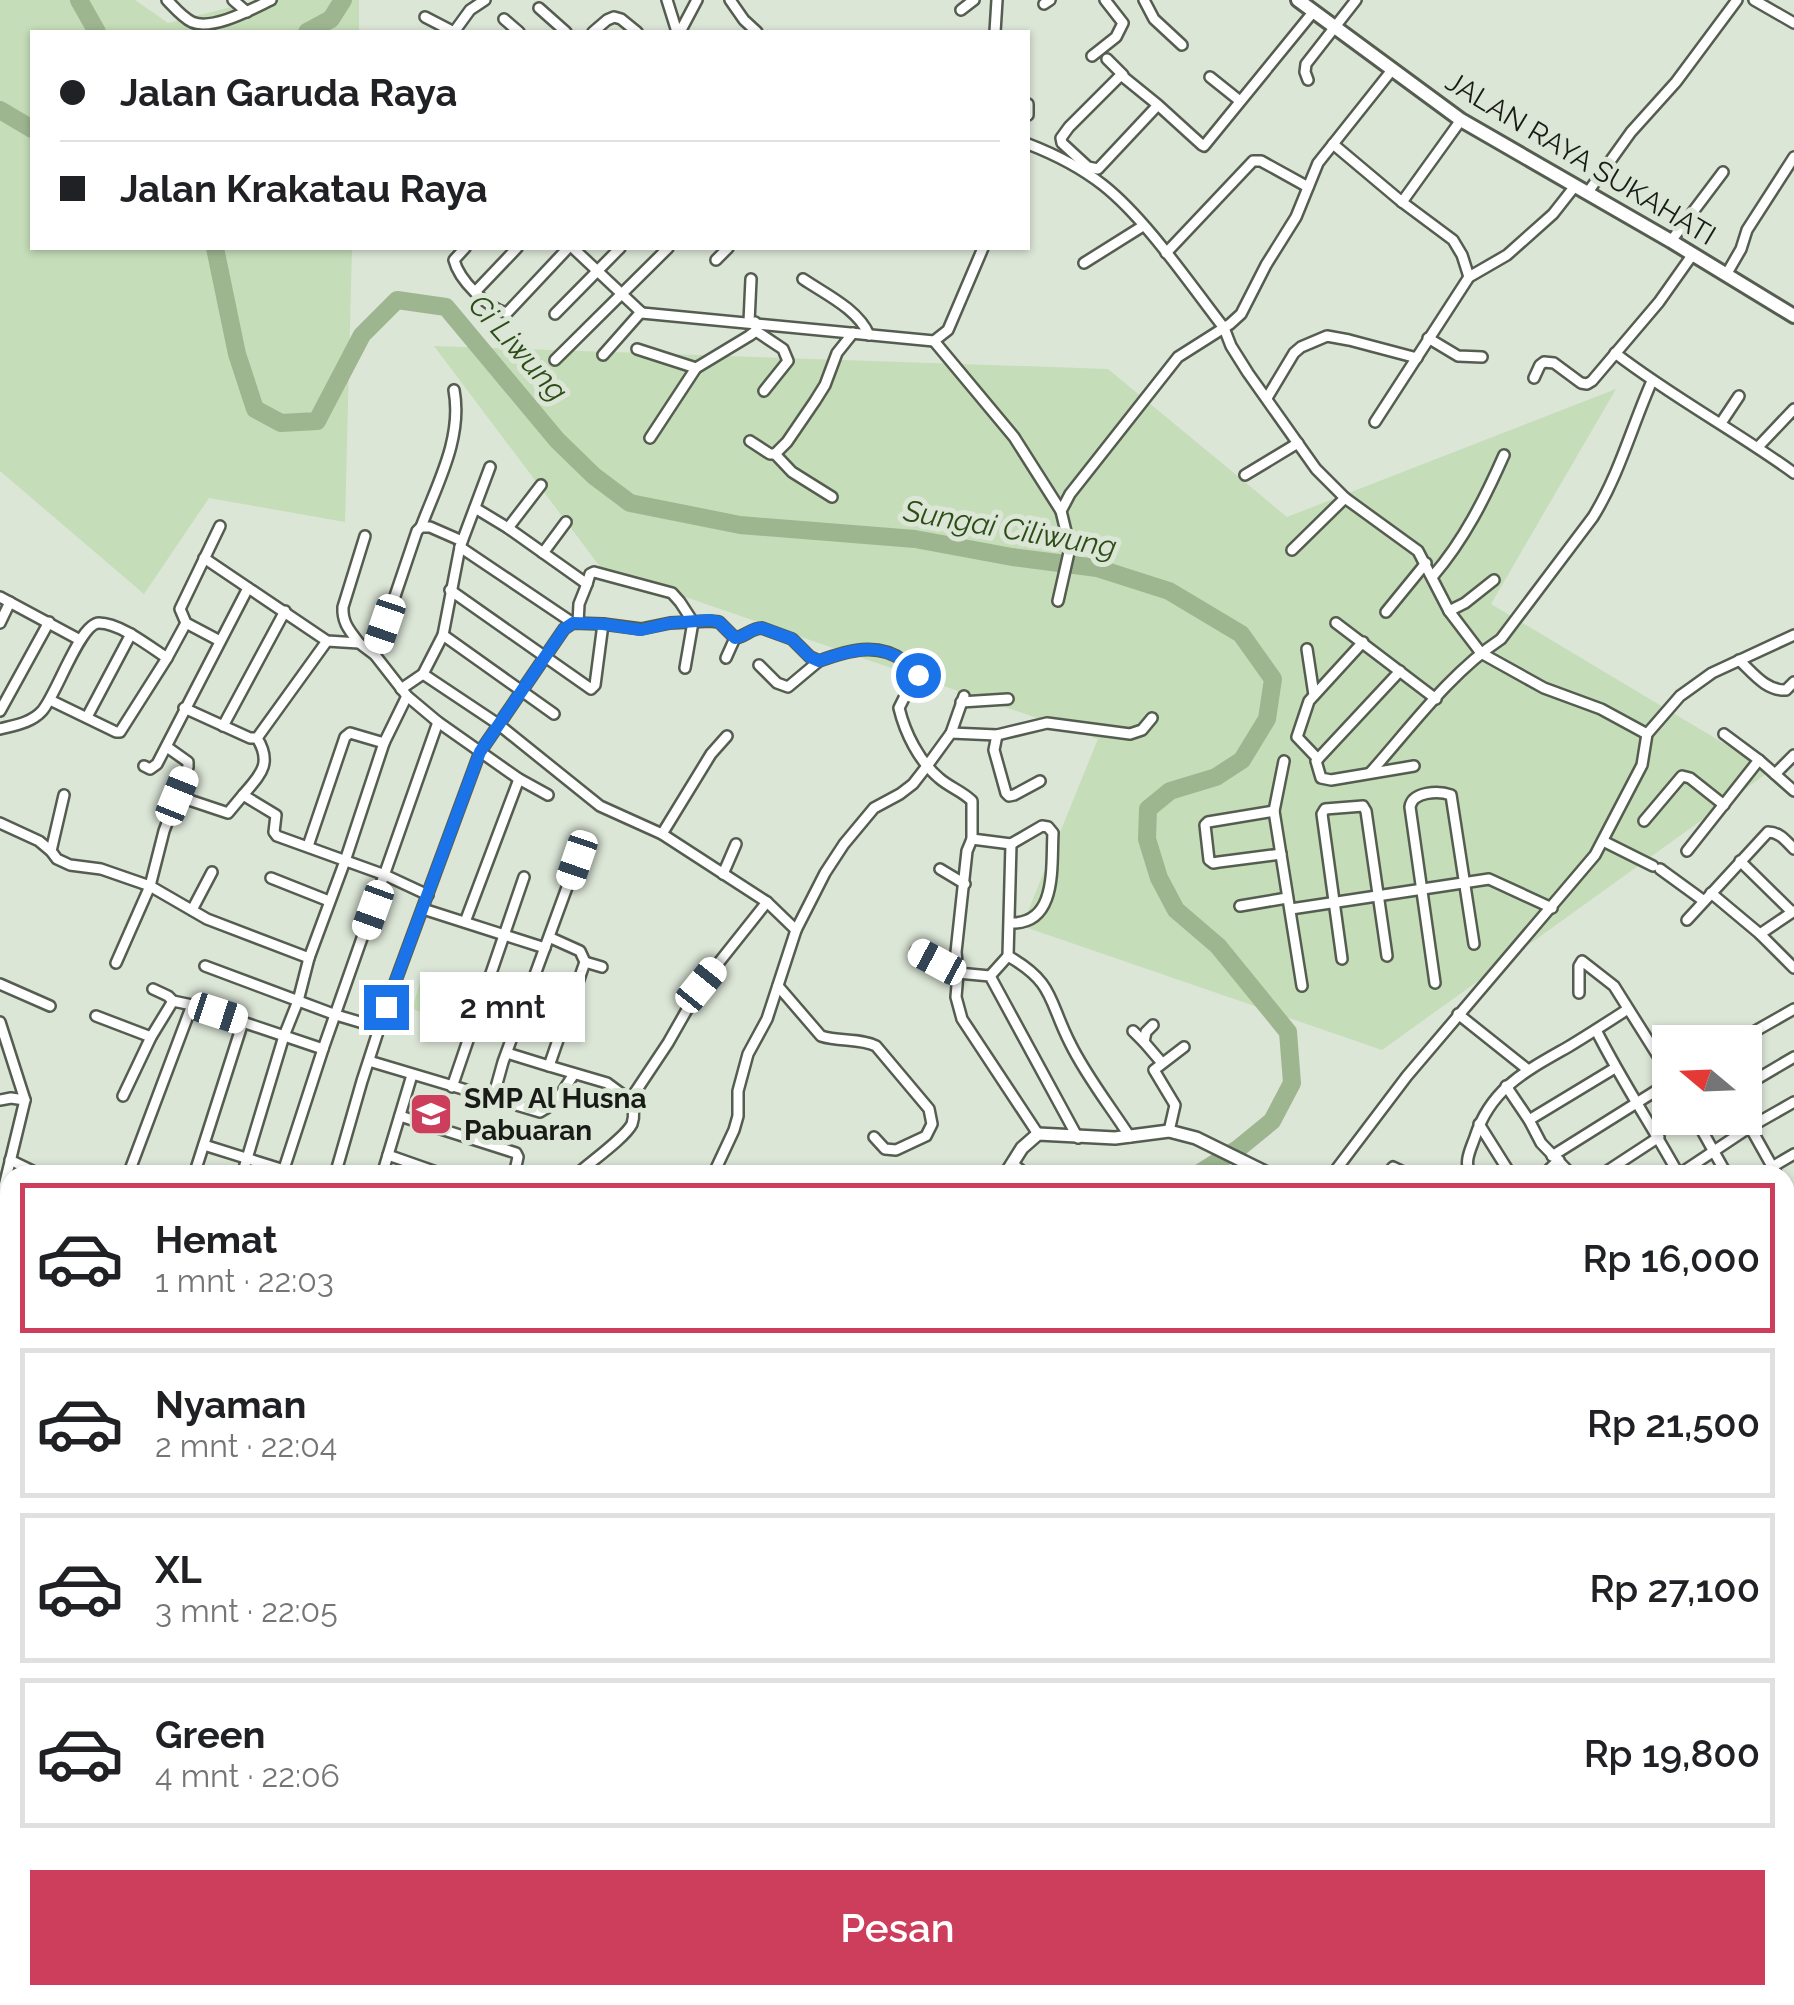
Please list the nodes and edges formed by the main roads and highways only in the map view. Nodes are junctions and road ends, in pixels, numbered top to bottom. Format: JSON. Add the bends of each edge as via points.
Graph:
{"nodes":[{"id":1,"x":1298,"y":0,"type":"edge"},
{"id":2,"x":1794,"y":316,"type":"edge"}],
"edges":[{"from":1,"to":2,"type":"main road","name":"JALAN RAYA SUKAHATI","via":[[1461,120]]}]}
